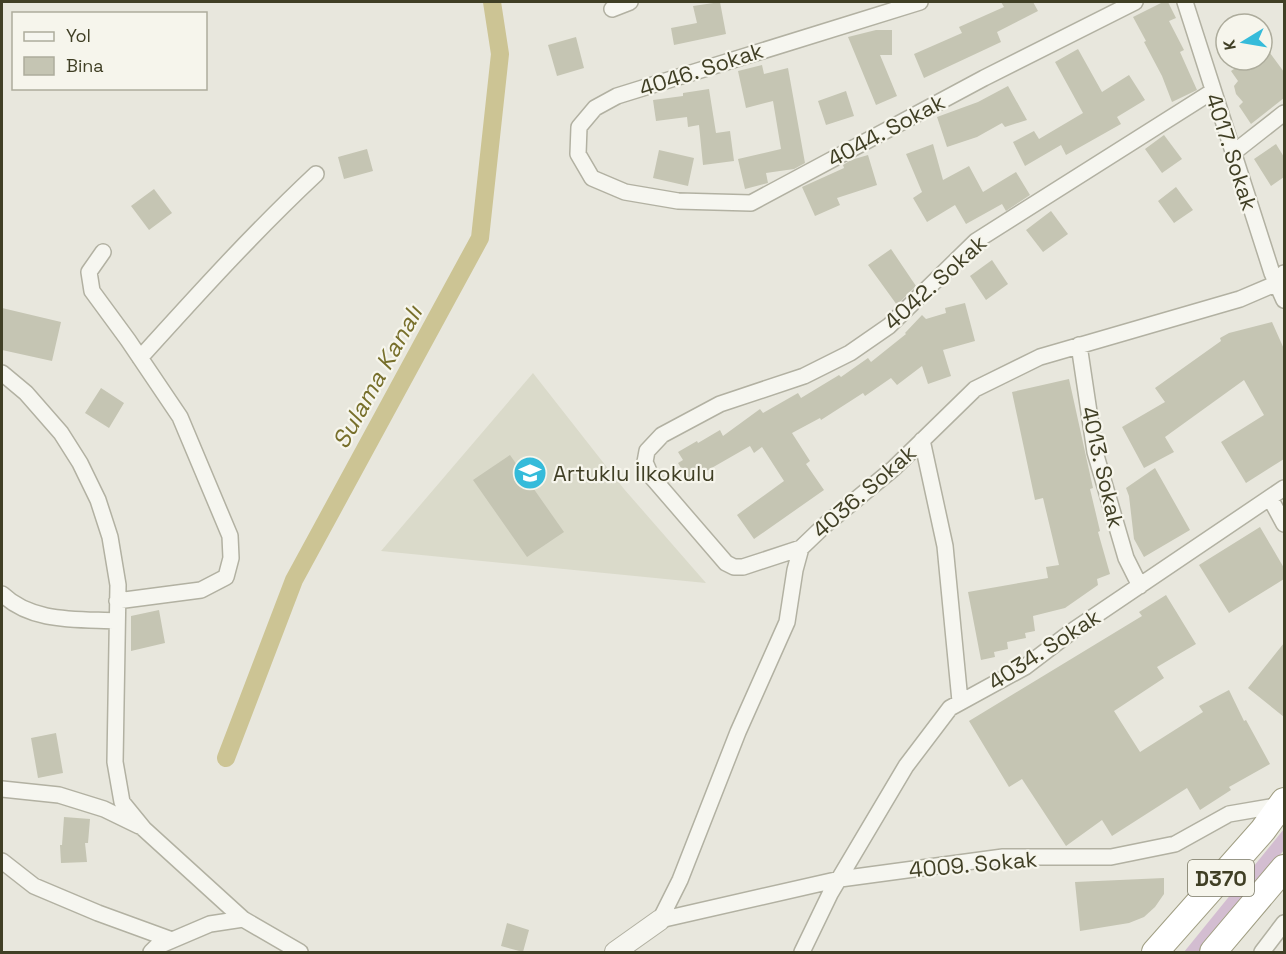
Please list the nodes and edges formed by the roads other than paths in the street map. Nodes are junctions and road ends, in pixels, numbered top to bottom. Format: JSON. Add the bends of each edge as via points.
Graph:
{"nodes":[{"id":1,"x":630,"y":2,"type":"edge"},
{"id":2,"x":920,"y":2,"type":"edge"},
{"id":3,"x":1135,"y":2,"type":"edge"},
{"id":4,"x":1185,"y":2,"type":"edge"},
{"id":5,"x":901,"y":5,"type":"edge"},
{"id":6,"x":612,"y":9,"type":"dead end"},
{"id":7,"x":1213,"y":91,"type":"junction"},
{"id":8,"x":1284,"y":113,"type":"edge"},
{"id":9,"x":1233,"y":153,"type":"junction"},
{"id":10,"x":316,"y":174,"type":"dead end"},
{"id":11,"x":625,"y":192,"type":"joint"},
{"id":12,"x":103,"y":252,"type":"dead end"},
{"id":13,"x":1280,"y":278,"type":"edge"},
{"id":14,"x":1284,"y":300,"type":"edge"},
{"id":15,"x":1079,"y":345,"type":"junction"},
{"id":16,"x":140,"y":358,"type":"junction"},
{"id":17,"x":2,"y":373,"type":"edge"},
{"id":18,"x":922,"y":440,"type":"junction"},
{"id":19,"x":1284,"y":488,"type":"edge"},
{"id":20,"x":1270,"y":498,"type":"junction"},
{"id":21,"x":1284,"y":524,"type":"edge"},
{"id":22,"x":801,"y":548,"type":"junction"},
{"id":23,"x":1140,"y":586,"type":"junction"},
{"id":24,"x":2,"y":594,"type":"edge"},
{"id":25,"x":117,"y":601,"type":"junction"},
{"id":26,"x":117,"y":621,"type":"junction"},
{"id":27,"x":960,"y":701,"type":"junction"},
{"id":28,"x":2,"y":789,"type":"edge"},
{"id":29,"x":1283,"y":803,"type":"edge"},
{"id":30,"x":144,"y":829,"type":"junction"},
{"id":31,"x":2,"y":861,"type":"edge"},
{"id":32,"x":1284,"y":868,"type":"edge"},
{"id":33,"x":840,"y":879,"type":"junction"},
{"id":34,"x":243,"y":919,"type":"junction"},
{"id":35,"x":660,"y":920,"type":"junction"},
{"id":36,"x":1284,"y":923,"type":"edge"},
{"id":37,"x":172,"y":940,"type":"junction"},
{"id":38,"x":152,"y":952,"type":"edge"},
{"id":39,"x":300,"y":952,"type":"edge"},
{"id":40,"x":615,"y":952,"type":"edge"},
{"id":41,"x":802,"y":952,"type":"edge"},
{"id":42,"x":1155,"y":952,"type":"edge"},
{"id":43,"x":1213,"y":952,"type":"edge"},
{"id":44,"x":1262,"y":952,"type":"edge"}],
"edges":[{"from":1,"to":6,"type":"street"},
{"from":2,"to":5,"type":"street","name":"4046. Sokak"},
{"from":3,"to":11,"type":"street","name":"4044. Sokak","via":[[973,83],[751,203],[678,201]]},
{"from":4,"to":7,"type":"street","name":"4017. Sokak"},
{"from":5,"to":11,"type":"street","name":"4046. Sokak","via":[[617,96],[595,108],[579,127],[578,154],[592,178]]},
{"from":7,"to":9,"type":"street","name":"4017. Sokak"},
{"from":7,"to":22,"type":"street","name":"4042. Sokak","via":[[976,241],[889,326],[849,353],[804,376],[720,404],[662,435],[647,451],[645,462],[651,476],[726,563],[743,567]]},
{"from":8,"to":9,"type":"street"},
{"from":9,"to":13,"type":"street","name":"4017. Sokak"},
{"from":10,"to":16,"type":"street","via":[[280,207]]},
{"from":12,"to":16,"type":"street","via":[[89,272],[92,291]]},
{"from":13,"to":14,"type":"street","name":"4017. Sokak"},
{"from":13,"to":15,"type":"street","name":"4036. Sokak","via":[[1240,298]]},
{"from":15,"to":18,"type":"street","name":"4036. Sokak","via":[[1040,357],[975,389]]},
{"from":15,"to":23,"type":"street","name":"4013. Sokak","via":[[1095,452],[1126,558]]},
{"from":16,"to":25,"type":"street","via":[[180,417],[230,536],[231,558],[226,577],[201,590]]},
{"from":17,"to":25,"type":"street","via":[[26,393],[61,433],[80,463],[110,537]]},
{"from":18,"to":22,"type":"street","name":"4036. Sokak"},
{"from":18,"to":27,"type":"street","via":[[945,546]]},
{"from":19,"to":20,"type":"street","name":"4034. Sokak"},
{"from":20,"to":21,"type":"street"},
{"from":20,"to":23,"type":"street","name":"4034. Sokak"},
{"from":22,"to":35,"type":"street","name":"4036. Sokak","via":[[787,622]]},
{"from":23,"to":27,"type":"street","name":"4034. Sokak","via":[[1025,667]]},
{"from":24,"to":26,"type":"street","via":[[13,605],[52,619]]},
{"from":25,"to":26,"type":"street"},
{"from":26,"to":30,"type":"street","via":[[115,762],[122,802]]},
{"from":27,"to":33,"type":"street","name":"4034. Sokak","via":[[950,708],[906,766]]},
{"from":28,"to":30,"type":"street","via":[[59,795],[104,809]]},
{"from":29,"to":33,"type":"street","name":"4009. Sokak","via":[[1229,814],[1175,844],[1111,857],[1004,857]]},
{"from":29,"to":42,"type":"highway","number":"D370"},
{"from":30,"to":34,"type":"street"},
{"from":31,"to":37,"type":"street","via":[[34,886]]},
{"from":32,"to":43,"type":"highway","number":"D370"},
{"from":33,"to":35,"type":"street","name":"4009. Sokak"},
{"from":33,"to":41,"type":"street","name":"4034. Sokak"},
{"from":34,"to":37,"type":"street","via":[[210,924]]},
{"from":34,"to":39,"type":"street"},
{"from":35,"to":40,"type":"street"},
{"from":36,"to":44,"type":"street"},
{"from":37,"to":38,"type":"street"}]}
